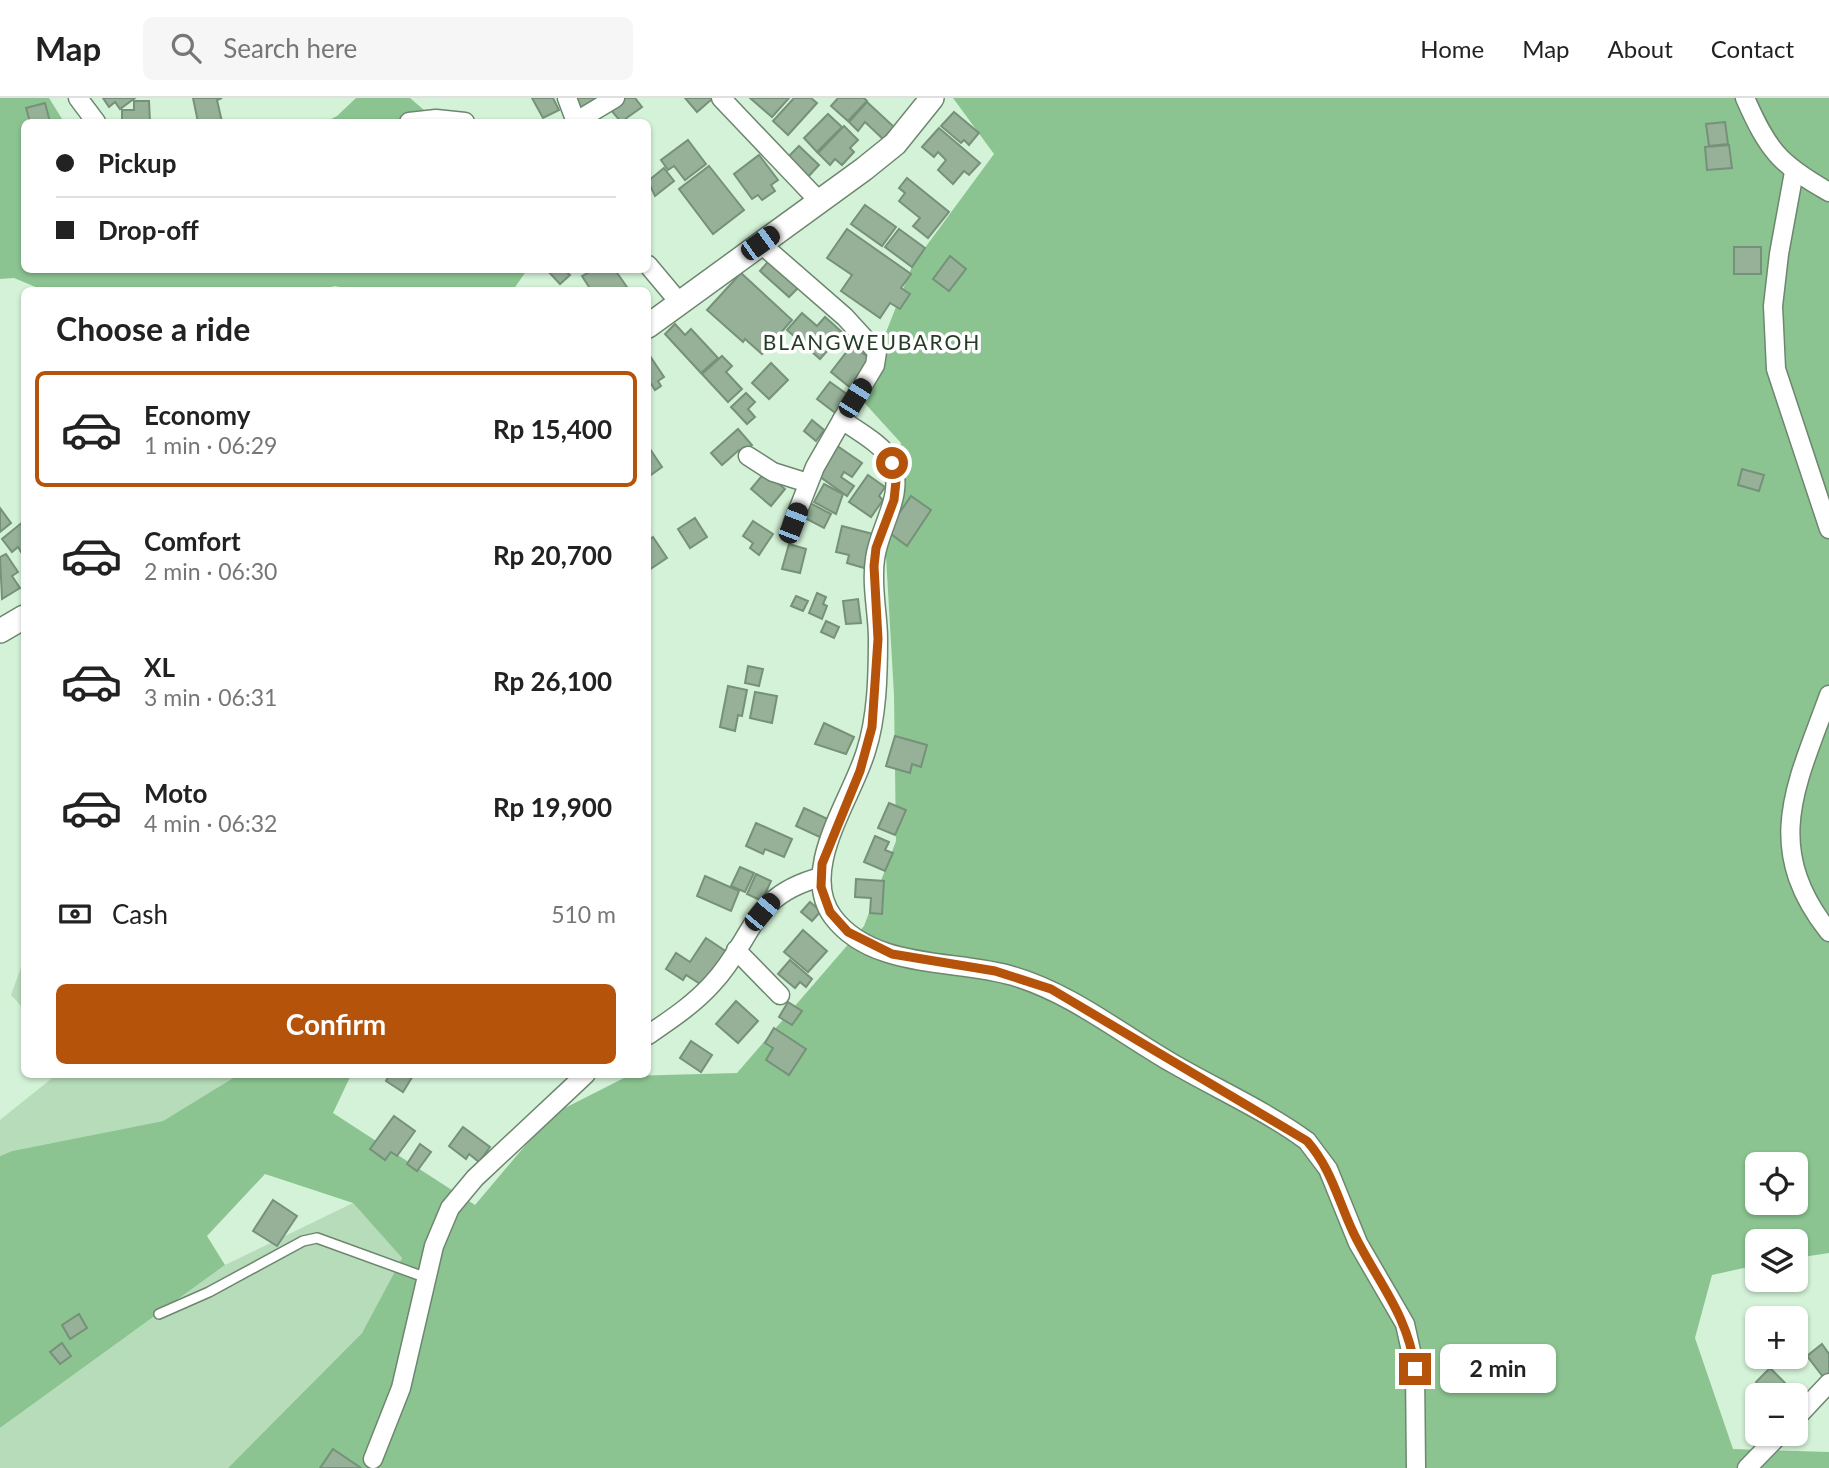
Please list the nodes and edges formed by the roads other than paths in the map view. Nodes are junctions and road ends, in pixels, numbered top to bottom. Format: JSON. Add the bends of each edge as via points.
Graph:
{"nodes":[{"id":1,"x":78,"y":98,"type":"edge"},
{"id":2,"x":567,"y":98,"type":"edge"},
{"id":3,"x":615,"y":98,"type":"edge"},
{"id":4,"x":721,"y":98,"type":"edge"},
{"id":5,"x":932,"y":98,"type":"edge"},
{"id":6,"x":1745,"y":98,"type":"edge"},
{"id":7,"x":94,"y":119,"type":"edge"},
{"id":8,"x":574,"y":119,"type":"edge"},
{"id":9,"x":580,"y":119,"type":"edge"},
{"id":10,"x":1794,"y":172,"type":"junction"},
{"id":11,"x":1829,"y":192,"type":"edge"},
{"id":12,"x":819,"y":201,"type":"junction"},
{"id":13,"x":760,"y":243,"type":"junction"},
{"id":14,"x":651,"y":269,"type":"edge"},
{"id":15,"x":679,"y":302,"type":"junction"},
{"id":16,"x":651,"y":324,"type":"edge"},
{"id":17,"x":842,"y":420,"type":"junction"},
{"id":18,"x":748,"y":456,"type":"dead end"},
{"id":19,"x":808,"y":482,"type":"junction"},
{"id":20,"x":793,"y":523,"type":"dead end"},
{"id":21,"x":1829,"y":529,"type":"edge"},
{"id":22,"x":21,"y":619,"type":"edge"},
{"id":23,"x":0,"y":631,"type":"edge"},
{"id":24,"x":1829,"y":695,"type":"edge"},
{"id":25,"x":821,"y":877,"type":"junction"},
{"id":26,"x":1829,"y":932,"type":"edge"},
{"id":27,"x":736,"y":950,"type":"junction"},
{"id":28,"x":780,"y":995,"type":"dead end"},
{"id":29,"x":651,"y":1033,"type":"edge"},
{"id":30,"x":582,"y":1078,"type":"edge"},
{"id":31,"x":428,"y":1279,"type":"junction"},
{"id":32,"x":159,"y":1314,"type":"dead end"},
{"id":33,"x":1829,"y":1383,"type":"edge"},
{"id":34,"x":1808,"y":1405,"type":"edge"},
{"id":35,"x":1768,"y":1446,"type":"edge"},
{"id":36,"x":373,"y":1459,"type":"dead end"},
{"id":37,"x":1416,"y":1468,"type":"edge"},
{"id":38,"x":1747,"y":1468,"type":"edge"}],
"edges":[{"from":1,"to":7,"type":"street"},
{"from":2,"to":8,"type":"street"},
{"from":3,"to":9,"type":"street"},
{"from":4,"to":12,"type":"street"},
{"from":5,"to":12,"type":"street","via":[[895,144]]},
{"from":6,"to":10,"type":"street","via":[[1768,146]]},
{"from":10,"to":11,"type":"street"},
{"from":10,"to":21,"type":"street","via":[[1773,306],[1776,369]]},
{"from":12,"to":13,"type":"street"},
{"from":13,"to":15,"type":"street"},
{"from":13,"to":17,"type":"street","via":[[845,317],[877,352],[875,365]]},
{"from":14,"to":15,"type":"street"},
{"from":15,"to":16,"type":"street"},
{"from":17,"to":19,"type":"street"},
{"from":17,"to":25,"type":"street","via":[[888,456],[896,481],[874,566],[878,639],[872,727],[860,771],[825,850]]},
{"from":18,"to":19,"type":"street","via":[[773,472]]},
{"from":19,"to":20,"type":"street"},
{"from":22,"to":23,"type":"street"},
{"from":24,"to":26,"type":"street","via":[[1797,783],[1788,824],[1802,887]]},
{"from":25,"to":27,"type":"street","via":[[780,892]]},
{"from":25,"to":37,"type":"street","via":[[824,900],[834,918],[869,945],[892,954],[1002,973],[1051,989],[1307,1141],[1323,1160],[1358,1243],[1405,1324],[1415,1369]]},
{"from":27,"to":28,"type":"street"},
{"from":27,"to":29,"type":"street","via":[[697,999]]},
{"from":30,"to":31,"type":"street","via":[[462,1190],[441,1226]]},
{"from":31,"to":32,"type":"lane","via":[[317,1238]]},
{"from":31,"to":36,"type":"street","via":[[398,1400]]},
{"from":33,"to":34,"type":"street"},
{"from":35,"to":38,"type":"street"}]}
